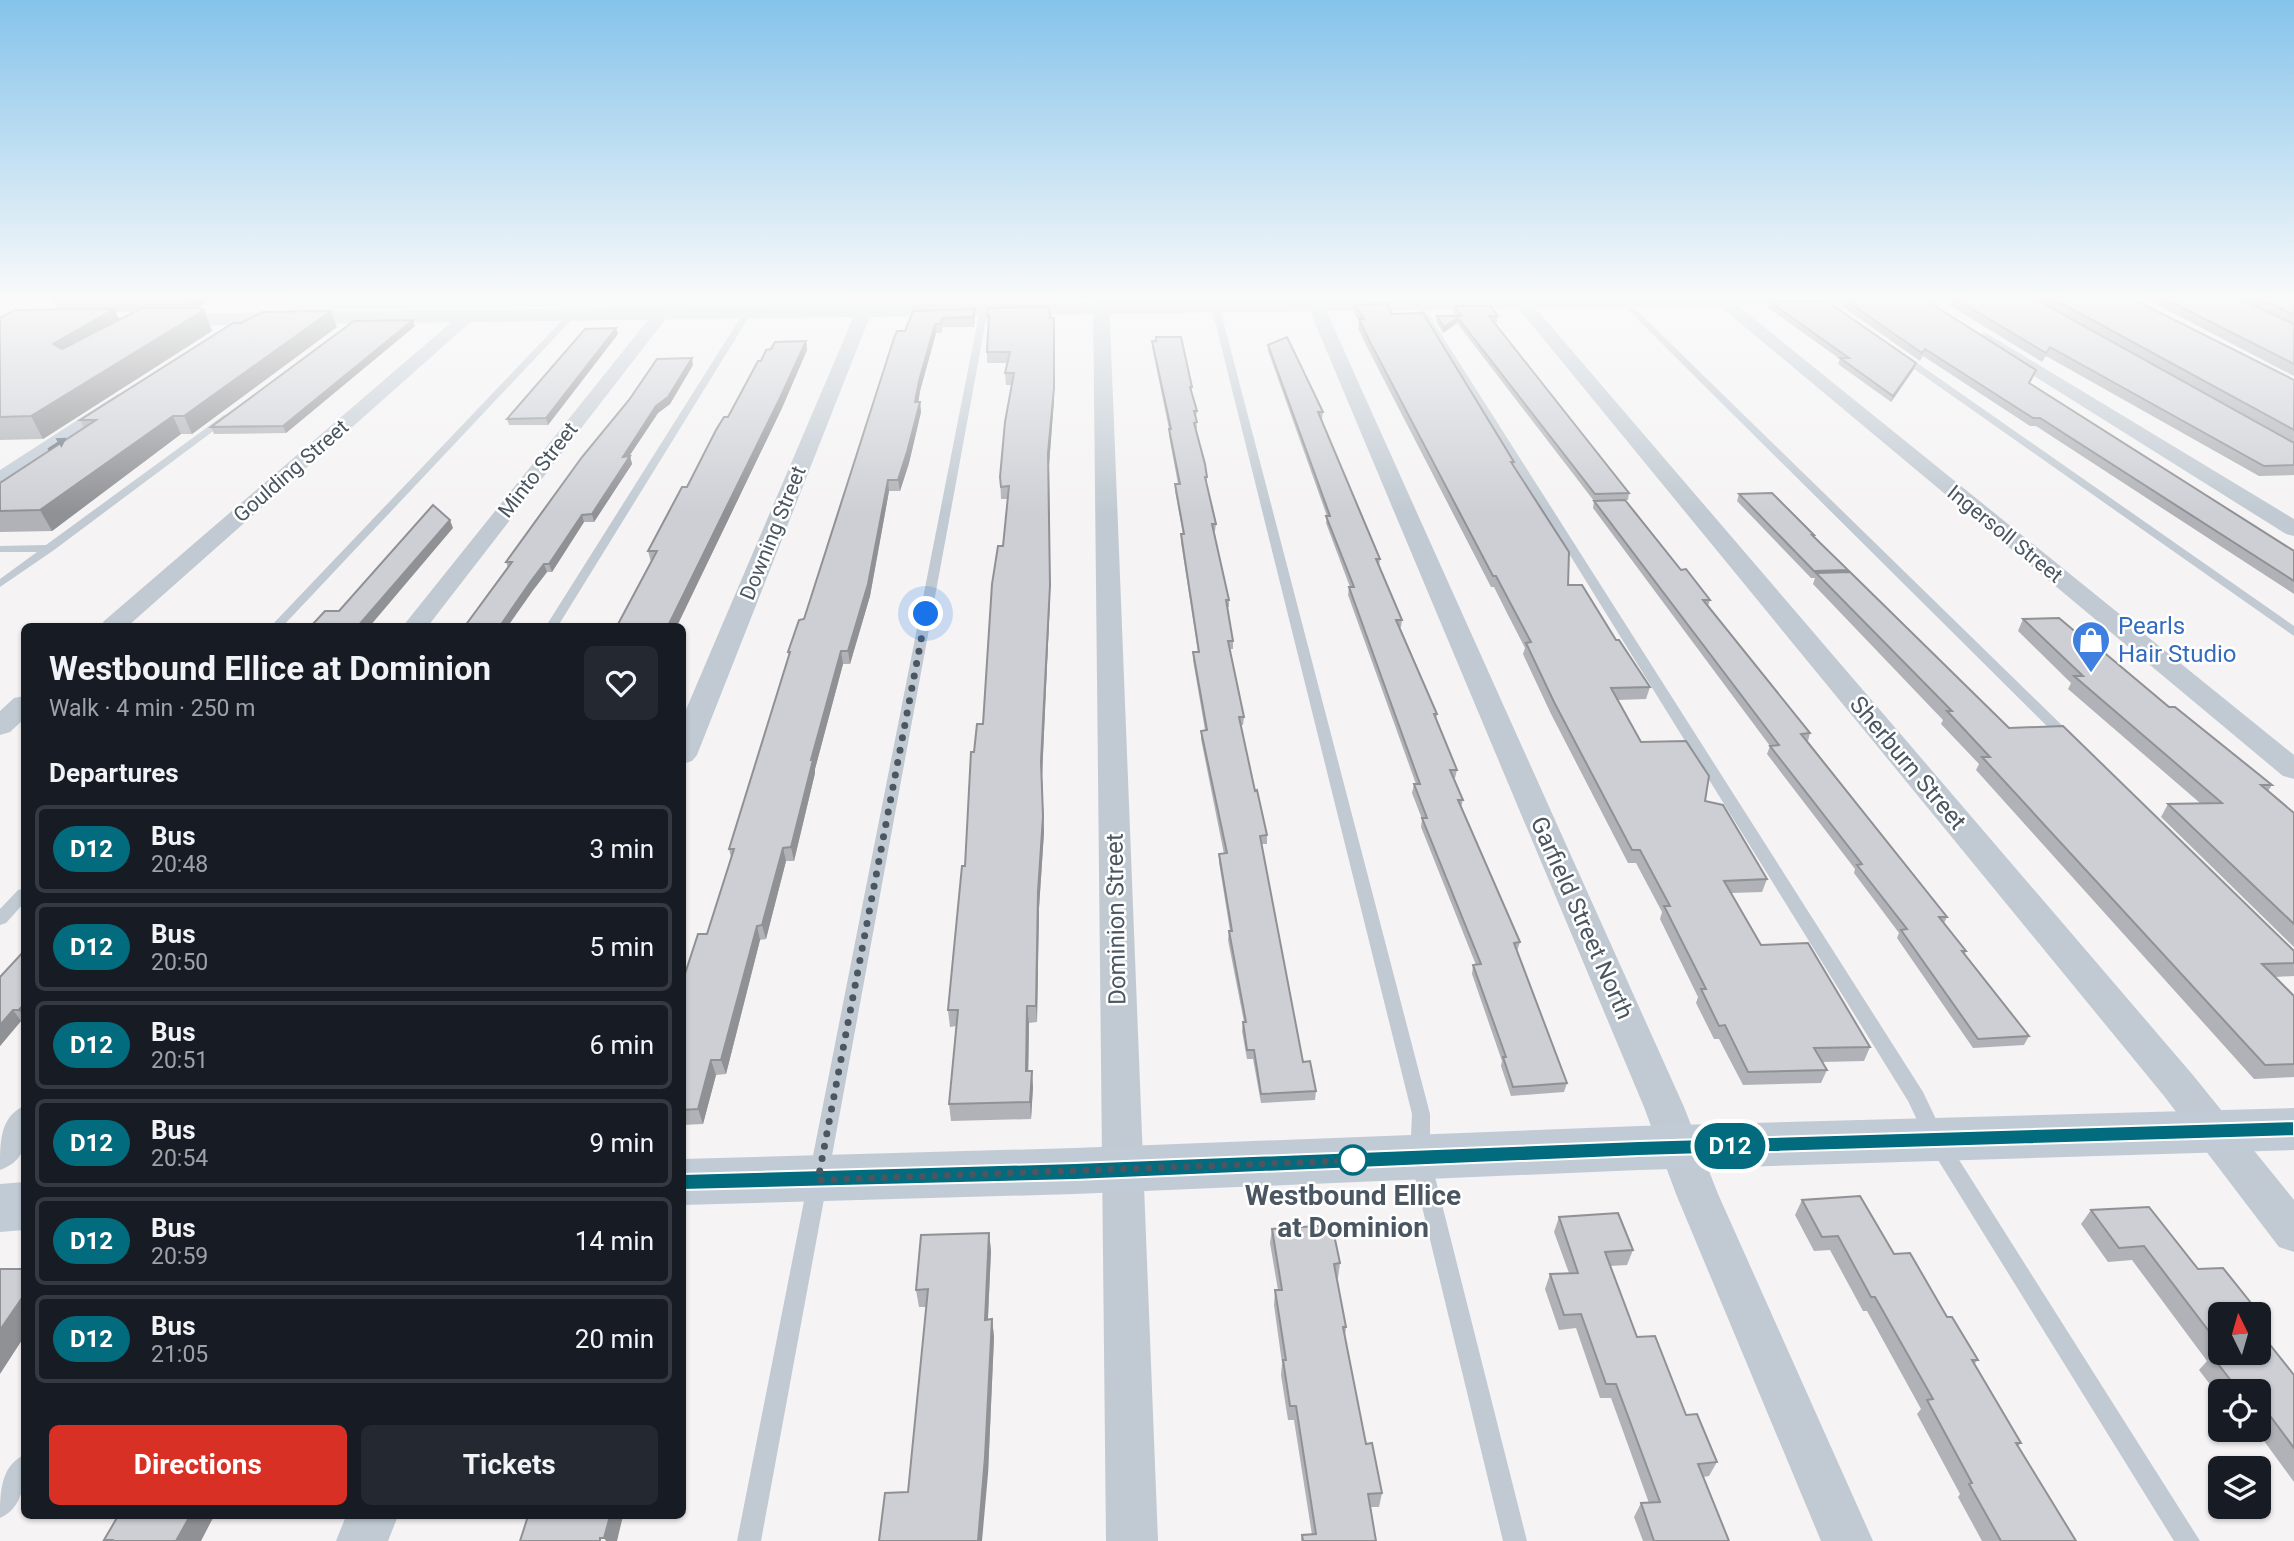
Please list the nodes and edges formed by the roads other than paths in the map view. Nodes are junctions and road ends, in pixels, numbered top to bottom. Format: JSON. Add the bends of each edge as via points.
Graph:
{"nodes":[{"id":1,"x":407,"y":369,"type":"edge"},
{"id":2,"x":521,"y":369,"type":"edge"},
{"id":3,"x":618,"y":369,"type":"edge"},
{"id":4,"x":712,"y":369,"type":"edge"},
{"id":5,"x":840,"y":369,"type":"edge"},
{"id":6,"x":973,"y":369,"type":"edge"},
{"id":7,"x":1103,"y":369,"type":"edge"},
{"id":8,"x":1231,"y":369,"type":"edge"},
{"id":9,"x":1343,"y":369,"type":"edge"},
{"id":10,"x":1456,"y":369,"type":"edge"},
{"id":11,"x":1577,"y":369,"type":"edge"},
{"id":12,"x":1690,"y":369,"type":"edge"},
{"id":13,"x":1804,"y":369,"type":"edge"},
{"id":14,"x":1921,"y":369,"type":"edge"},
{"id":15,"x":2036,"y":369,"type":"edge"},
{"id":16,"x":146,"y":387,"type":"edge"},
{"id":17,"x":239,"y":408,"type":"edge"},
{"id":18,"x":2,"y":479,"type":"edge"},
{"id":19,"x":2294,"y":529,"type":"edge"},
{"id":20,"x":50,"y":548,"type":"junction"},
{"id":21,"x":0,"y":549,"type":"edge"},
{"id":22,"x":0,"y":574,"type":"edge"},
{"id":23,"x":14,"y":574,"type":"junction"},
{"id":24,"x":0,"y":584,"type":"edge"},
{"id":25,"x":116,"y":623,"type":"edge"},
{"id":26,"x":280,"y":623,"type":"edge"},
{"id":27,"x":417,"y":623,"type":"edge"},
{"id":28,"x":554,"y":623,"type":"edge"},
{"id":29,"x":2294,"y":632,"type":"edge"},
{"id":30,"x":21,"y":707,"type":"edge"},
{"id":31,"x":0,"y":726,"type":"edge"},
{"id":32,"x":686,"y":745,"type":"edge"},
{"id":33,"x":2076,"y":747,"type":"edge"},
{"id":34,"x":2294,"y":770,"type":"edge"},
{"id":35,"x":21,"y":897,"type":"edge"},
{"id":36,"x":0,"y":919,"type":"edge"},
{"id":37,"x":21,"y":1126,"type":"edge"},
{"id":38,"x":2294,"y":1129,"type":"edge"},
{"id":39,"x":2214,"y":1132,"type":"junction"},
{"id":40,"x":1937,"y":1141,"type":"junction"},
{"id":41,"x":1680,"y":1147,"type":"junction"},
{"id":42,"x":0,"y":1153,"type":"edge"},
{"id":43,"x":1420,"y":1157,"type":"junction"},
{"id":44,"x":1122,"y":1170,"type":"junction"},
{"id":45,"x":818,"y":1180,"type":"junction"},
{"id":46,"x":686,"y":1182,"type":"edge"},
{"id":47,"x":21,"y":1206,"type":"edge"},
{"id":48,"x":0,"y":1208,"type":"edge"},
{"id":49,"x":2294,"y":1233,"type":"edge"},
{"id":50,"x":21,"y":1472,"type":"edge"},
{"id":51,"x":0,"y":1506,"type":"edge"},
{"id":52,"x":371,"y":1519,"type":"edge"},
{"id":53,"x":362,"y":1541,"type":"edge"},
{"id":54,"x":749,"y":1541,"type":"edge"},
{"id":55,"x":1132,"y":1541,"type":"edge"},
{"id":56,"x":1515,"y":1541,"type":"edge"},
{"id":57,"x":1847,"y":1541,"type":"edge"},
{"id":58,"x":2188,"y":1541,"type":"edge"}],
"edges":[{"from":1,"to":25,"type":"street","name":"Goulding Street"},
{"from":2,"to":26,"type":"lane"},
{"from":3,"to":27,"type":"street","name":"Minto Street"},
{"from":4,"to":28,"type":"lane"},
{"from":5,"to":32,"type":"street","name":"Downing Street"},
{"from":6,"to":45,"type":"lane"},
{"from":7,"to":44,"type":"street","name":"Dominion Street"},
{"from":8,"to":43,"type":"lane","via":[[1421,1114]]},
{"from":9,"to":41,"type":"street","name":"Garfield Street North"},
{"from":10,"to":40,"type":"lane","via":[[1916,1097]]},
{"from":11,"to":39,"type":"street","name":"Sherburn Street"},
{"from":12,"to":33,"type":"lane"},
{"from":13,"to":34,"type":"street","name":"Ingersoll Street"},
{"from":14,"to":29,"type":"lane"},
{"from":15,"to":19,"type":"street"},
{"from":18,"to":16,"type":"main road","one_way":true},
{"from":17,"to":20,"type":"lane"},
{"from":20,"to":21,"type":"lane"},
{"from":20,"to":23,"type":"lane"},
{"from":22,"to":23,"type":"lane"},
{"from":23,"to":24,"type":"lane"},
{"from":30,"to":31,"type":"street"},
{"from":35,"to":36,"type":"lane"},
{"from":37,"to":42,"type":"street"},
{"from":38,"to":39,"type":"main road"},
{"from":39,"to":40,"type":"main road"},
{"from":39,"to":49,"type":"street","name":"Sherburn Street"},
{"from":40,"to":41,"type":"main road"},
{"from":40,"to":58,"type":"lane"},
{"from":41,"to":43,"type":"main road"},
{"from":41,"to":57,"type":"street","name":"Garfield Street North"},
{"from":43,"to":44,"type":"main road"},
{"from":43,"to":56,"type":"lane"},
{"from":44,"to":45,"type":"main road"},
{"from":44,"to":55,"type":"street","name":"Dominion Street"},
{"from":45,"to":46,"type":"main road"},
{"from":45,"to":54,"type":"lane"},
{"from":47,"to":48,"type":"main road"},
{"from":50,"to":51,"type":"lane"},
{"from":52,"to":53,"type":"street"}]}
